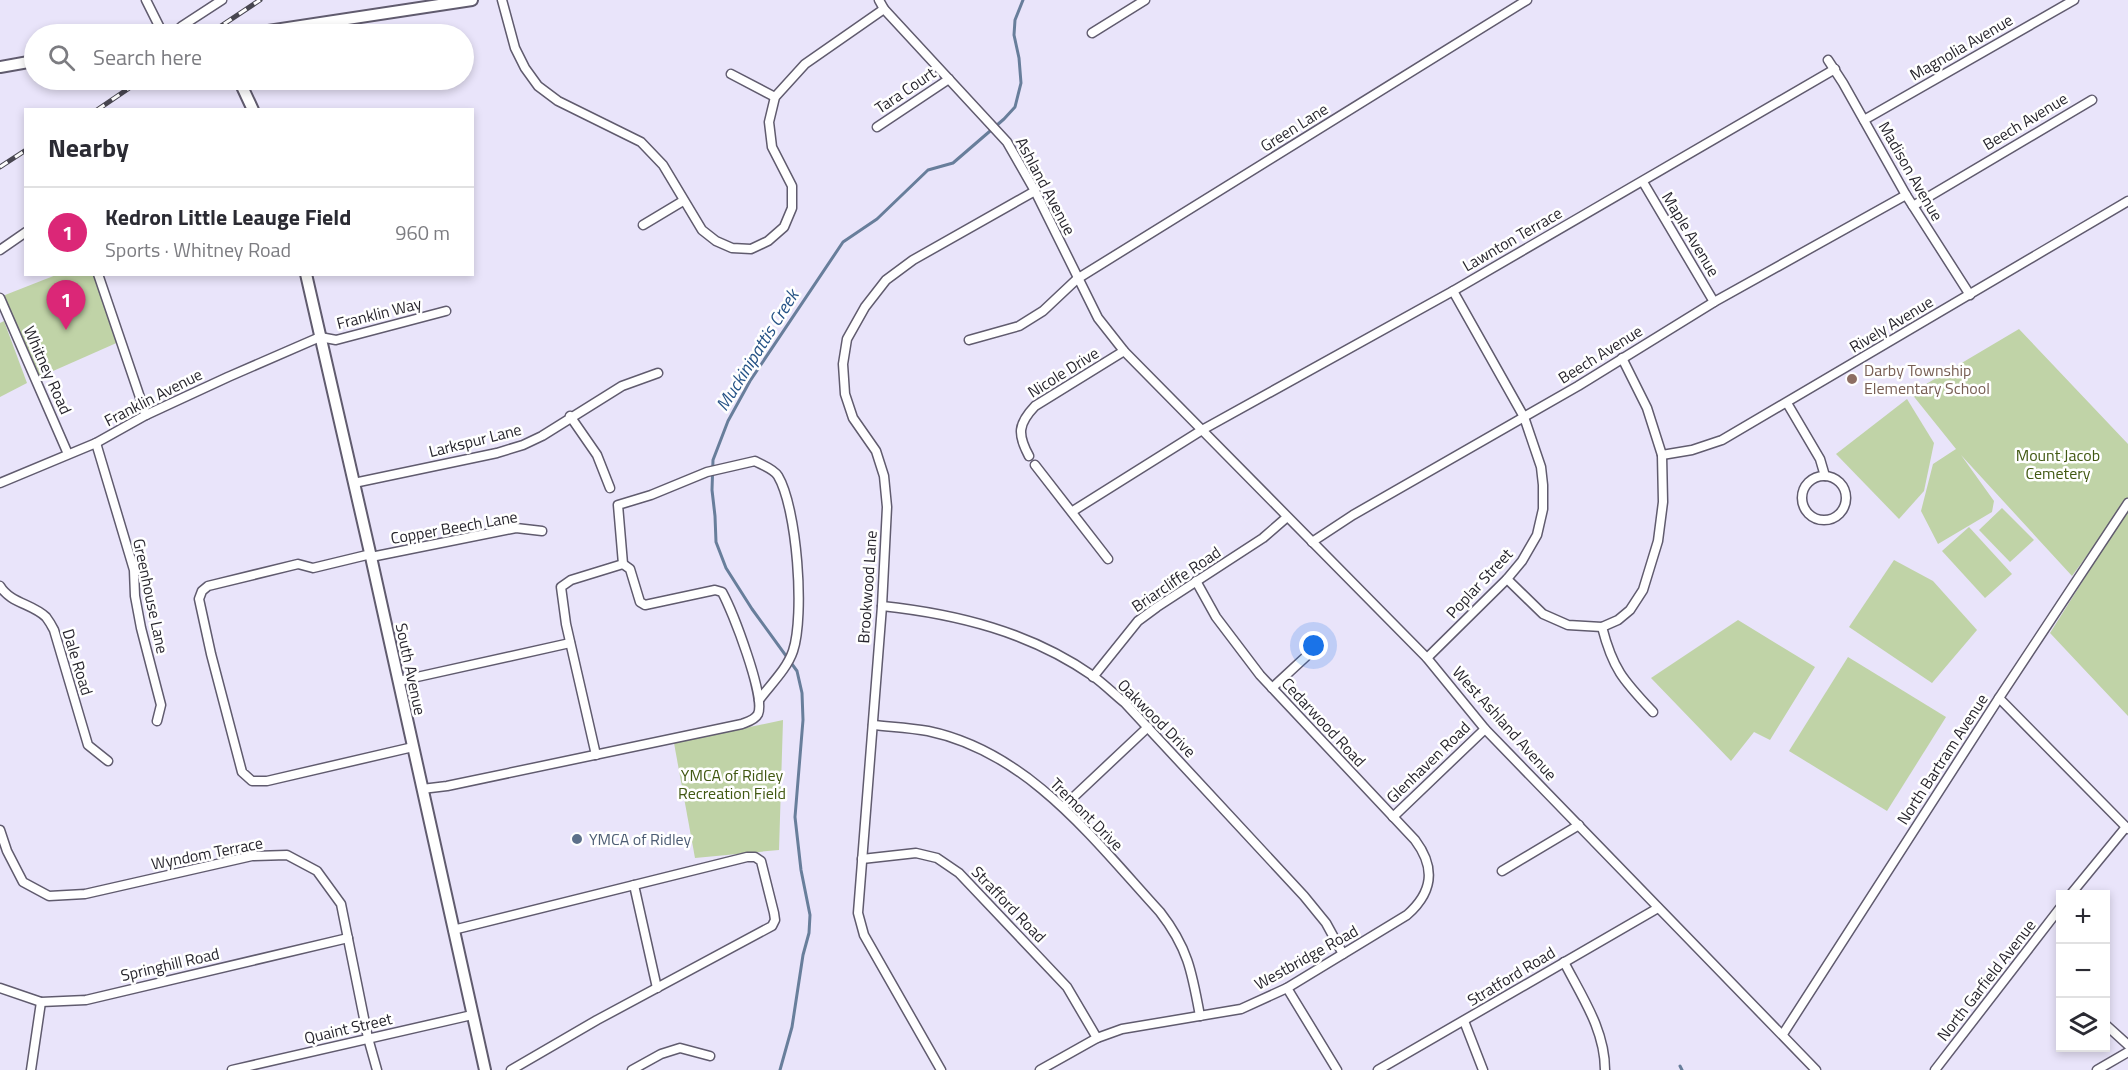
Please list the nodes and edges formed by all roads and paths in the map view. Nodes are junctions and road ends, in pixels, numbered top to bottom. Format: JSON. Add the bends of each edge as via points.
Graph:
{"nodes":[{"id":1,"x":146,"y":0,"type":"edge"},
{"id":2,"x":222,"y":0,"type":"edge"},
{"id":3,"x":472,"y":0,"type":"edge"},
{"id":4,"x":502,"y":0,"type":"edge"},
{"id":5,"x":879,"y":0,"type":"edge"},
{"id":6,"x":1145,"y":0,"type":"edge"},
{"id":7,"x":1527,"y":0,"type":"edge"},
{"id":8,"x":2074,"y":0,"type":"edge"},
{"id":9,"x":885,"y":9,"type":"junction"},
{"id":10,"x":158,"y":24,"type":"edge"},
{"id":11,"x":185,"y":24,"type":"edge"},
{"id":12,"x":314,"y":24,"type":"edge"},
{"id":13,"x":1092,"y":33,"type":"dead end"},
{"id":14,"x":1828,"y":60,"type":"dead end"},
{"id":15,"x":24,"y":63,"type":"edge"},
{"id":16,"x":0,"y":67,"type":"edge"},
{"id":17,"x":1835,"y":69,"type":"junction"},
{"id":18,"x":731,"y":74,"type":"dead end"},
{"id":19,"x":949,"y":79,"type":"junction"},
{"id":20,"x":244,"y":90,"type":"edge"},
{"id":21,"x":775,"y":97,"type":"junction"},
{"id":22,"x":2092,"y":100,"type":"dead end"},
{"id":23,"x":252,"y":108,"type":"edge"},
{"id":24,"x":1864,"y":120,"type":"junction"},
{"id":25,"x":878,"y":127,"type":"dead end"},
{"id":26,"x":1643,"y":182,"type":"junction"},
{"id":27,"x":1035,"y":191,"type":"junction"},
{"id":28,"x":1906,"y":195,"type":"junction"},
{"id":29,"x":684,"y":201,"type":"junction"},
{"id":30,"x":2128,"y":201,"type":"edge"},
{"id":31,"x":1913,"y":206,"type":"junction"},
{"id":32,"x":643,"y":225,"type":"dead end"},
{"id":33,"x":24,"y":232,"type":"edge"},
{"id":34,"x":0,"y":250,"type":"edge"},
{"id":35,"x":99,"y":276,"type":"edge"},
{"id":36,"x":306,"y":276,"type":"edge"},
{"id":37,"x":1077,"y":279,"type":"junction"},
{"id":38,"x":1453,"y":291,"type":"junction"},
{"id":39,"x":1970,"y":296,"type":"junction"},
{"id":40,"x":0,"y":298,"type":"edge"},
{"id":41,"x":1714,"y":302,"type":"junction"},
{"id":42,"x":446,"y":310,"type":"dead end"},
{"id":43,"x":320,"y":337,"type":"junction"},
{"id":44,"x":969,"y":340,"type":"dead end"},
{"id":45,"x":1124,"y":351,"type":"junction"},
{"id":46,"x":1622,"y":358,"type":"junction"},
{"id":47,"x":658,"y":373,"type":"dead end"},
{"id":48,"x":1170,"y":397,"type":"joint"},
{"id":49,"x":1787,"y":403,"type":"junction"},
{"id":50,"x":146,"y":415,"type":"junction"},
{"id":51,"x":570,"y":416,"type":"junction"},
{"id":52,"x":1524,"y":417,"type":"junction"},
{"id":53,"x":1202,"y":430,"type":"junction"},
{"id":54,"x":96,"y":443,"type":"junction"},
{"id":55,"x":68,"y":454,"type":"junction"},
{"id":56,"x":1662,"y":455,"type":"junction"},
{"id":57,"x":1029,"y":456,"type":"dead end"},
{"id":58,"x":1035,"y":465,"type":"dead end"},
{"id":59,"x":1824,"y":476,"type":"junction"},
{"id":60,"x":0,"y":483,"type":"edge"},
{"id":61,"x":354,"y":483,"type":"junction"},
{"id":62,"x":610,"y":488,"type":"dead end"},
{"id":63,"x":2128,"y":503,"type":"edge"},
{"id":64,"x":1072,"y":511,"type":"junction"},
{"id":65,"x":1286,"y":518,"type":"junction"},
{"id":66,"x":542,"y":531,"type":"dead end"},
{"id":67,"x":1312,"y":542,"type":"junction"},
{"id":68,"x":371,"y":555,"type":"junction"},
{"id":69,"x":1108,"y":560,"type":"dead end"},
{"id":70,"x":623,"y":564,"type":"junction"},
{"id":71,"x":1507,"y":579,"type":"junction"},
{"id":72,"x":1196,"y":581,"type":"junction"},
{"id":73,"x":0,"y":586,"type":"edge"},
{"id":74,"x":882,"y":606,"type":"junction"},
{"id":75,"x":1602,"y":627,"type":"junction"},
{"id":76,"x":570,"y":643,"type":"junction"},
{"id":77,"x":1312,"y":651,"type":"dead end"},
{"id":78,"x":1427,"y":658,"type":"junction"},
{"id":79,"x":1094,"y":677,"type":"junction"},
{"id":80,"x":399,"y":681,"type":"junction"},
{"id":81,"x":1272,"y":688,"type":"junction"},
{"id":82,"x":1999,"y":698,"type":"junction"},
{"id":83,"x":759,"y":700,"type":"junction"},
{"id":84,"x":1653,"y":712,"type":"dead end"},
{"id":85,"x":157,"y":721,"type":"dead end"},
{"id":86,"x":873,"y":725,"type":"junction"},
{"id":87,"x":1148,"y":727,"type":"junction"},
{"id":88,"x":1485,"y":729,"type":"junction"},
{"id":89,"x":413,"y":747,"type":"junction"},
{"id":90,"x":596,"y":755,"type":"junction"},
{"id":91,"x":108,"y":761,"type":"dead end"},
{"id":92,"x":422,"y":789,"type":"junction"},
{"id":93,"x":1063,"y":807,"type":"junction"},
{"id":94,"x":1393,"y":817,"type":"junction"},
{"id":95,"x":1579,"y":825,"type":"junction"},
{"id":96,"x":2127,"y":828,"type":"edge"},
{"id":97,"x":0,"y":830,"type":"edge"},
{"id":98,"x":862,"y":859,"type":"junction"},
{"id":99,"x":1502,"y":872,"type":"dead end"},
{"id":100,"x":1429,"y":880,"type":"joint"},
{"id":101,"x":634,"y":885,"type":"junction"},
{"id":102,"x":2074,"y":890,"type":"edge"},
{"id":103,"x":1658,"y":908,"type":"junction"},
{"id":104,"x":2056,"y":914,"type":"edge"},
{"id":105,"x":453,"y":930,"type":"junction"},
{"id":106,"x":348,"y":938,"type":"junction"},
{"id":107,"x":1343,"y":954,"type":"junction"},
{"id":108,"x":1564,"y":962,"type":"junction"},
{"id":109,"x":0,"y":988,"type":"edge"},
{"id":110,"x":657,"y":988,"type":"junction"},
{"id":111,"x":1287,"y":988,"type":"junction"},
{"id":112,"x":40,"y":1002,"type":"junction"},
{"id":113,"x":472,"y":1015,"type":"junction"},
{"id":114,"x":1200,"y":1016,"type":"junction"},
{"id":115,"x":1464,"y":1021,"type":"junction"},
{"id":116,"x":2110,"y":1029,"type":"edge"},
{"id":117,"x":1784,"y":1034,"type":"junction"},
{"id":118,"x":368,"y":1038,"type":"junction"},
{"id":119,"x":1097,"y":1038,"type":"junction"},
{"id":120,"x":2128,"y":1045,"type":"edge"},
{"id":121,"x":2128,"y":1052,"type":"edge"},
{"id":122,"x":710,"y":1056,"type":"dead end"},
{"id":123,"x":274,"y":1065,"type":"edge"},
{"id":124,"x":31,"y":1070,"type":"edge"},
{"id":125,"x":232,"y":1070,"type":"edge"},
{"id":126,"x":377,"y":1070,"type":"edge"},
{"id":127,"x":485,"y":1070,"type":"edge"},
{"id":128,"x":511,"y":1070,"type":"edge"},
{"id":129,"x":632,"y":1070,"type":"edge"},
{"id":130,"x":941,"y":1070,"type":"edge"},
{"id":131,"x":1040,"y":1070,"type":"edge"},
{"id":132,"x":1337,"y":1070,"type":"edge"},
{"id":133,"x":1378,"y":1070,"type":"edge"},
{"id":134,"x":1483,"y":1070,"type":"edge"},
{"id":135,"x":1605,"y":1070,"type":"edge"},
{"id":136,"x":1816,"y":1070,"type":"edge"},
{"id":137,"x":1935,"y":1070,"type":"edge"},
{"id":138,"x":2097,"y":1070,"type":"edge"}],
"edges":[{"from":1,"to":10,"type":"street"},
{"from":2,"to":11,"type":"street"},
{"from":3,"to":12,"type":"street"},
{"from":4,"to":29,"type":"street","via":[[515,48],[538,86],[558,102],[641,142],[663,165]]},
{"from":5,"to":9,"type":"street","name":"Ashland Avenue"},
{"from":6,"to":13,"type":"street"},
{"from":7,"to":37,"type":"street","name":"Green Lane"},
{"from":8,"to":24,"type":"street","name":"Magnolia Avenue"},
{"from":9,"to":19,"type":"street","name":"Ashland Avenue"},
{"from":9,"to":21,"type":"street","via":[[805,64]]},
{"from":14,"to":17,"type":"street","name":"Madison Avenue"},
{"from":15,"to":16,"type":"street"},
{"from":17,"to":24,"type":"street","name":"Madison Avenue"},
{"from":17,"to":26,"type":"street","name":"Lawnton Terrace"},
{"from":18,"to":21,"type":"street"},
{"from":19,"to":25,"type":"street","name":"Tara Court"},
{"from":19,"to":27,"type":"street","name":"Ashland Avenue","via":[[1006,142]]},
{"from":20,"to":23,"type":"street"},
{"from":21,"to":29,"type":"street","via":[[769,122],[772,147],[792,186],[792,208],[784,227],[751,249],[732,248],[702,230]]},
{"from":22,"to":31,"type":"street","name":"Beech Avenue"},
{"from":24,"to":28,"type":"street","name":"Madison Avenue"},
{"from":26,"to":38,"type":"street","name":"Lawnton Terrace"},
{"from":26,"to":41,"type":"street","name":"Maple Avenue"},
{"from":27,"to":37,"type":"street","name":"Ashland Avenue"},
{"from":27,"to":74,"type":"street","name":"Brookwood Lane","via":[[913,260],[886,280],[847,339],[843,364],[845,394],[853,418],[876,452],[884,476],[887,507]]},
{"from":28,"to":31,"type":"street","name":"Madison Avenue"},
{"from":28,"to":41,"type":"street","name":"Beech Avenue"},
{"from":29,"to":32,"type":"street"},
{"from":30,"to":39,"type":"street","name":"Rively Avenue"},
{"from":31,"to":39,"type":"street","name":"Madison Avenue"},
{"from":33,"to":34,"type":"street"},
{"from":35,"to":50,"type":"street"},
{"from":36,"to":43,"type":"street","name":"South Avenue"},
{"from":37,"to":44,"type":"street","name":"Green Lane","via":[[1043,311],[1019,326]]},
{"from":37,"to":45,"type":"street","name":"Ashland Avenue","via":[[1098,318]]},
{"from":38,"to":52,"type":"street","name":"Poplar Street"},
{"from":38,"to":53,"type":"street","name":"Lawnton Terrace"},
{"from":39,"to":49,"type":"street","name":"Rively Avenue"},
{"from":40,"to":55,"type":"street","name":"Whitney Road"},
{"from":41,"to":46,"type":"street","name":"Beech Avenue"},
{"from":42,"to":43,"type":"street","name":"Franklin Way","via":[[336,340]]},
{"from":43,"to":50,"type":"street","name":"Franklin Avenue"},
{"from":43,"to":61,"type":"street","name":"South Avenue"},
{"from":45,"to":48,"type":"street","name":"Ashland Avenue"},
{"from":45,"to":57,"type":"street","name":"Nicole Drive","via":[[1027,414],[1020,432]]},
{"from":46,"to":52,"type":"street","name":"Beech Avenue"},
{"from":46,"to":56,"type":"street","via":[[1647,408]]},
{"from":47,"to":51,"type":"street","name":"Larkspur Lane","via":[[622,386]]},
{"from":48,"to":53,"type":"street","name":"West Ashland Avenue"},
{"from":49,"to":56,"type":"street","name":"Rively Avenue","via":[[1722,440]]},
{"from":49,"to":59,"type":"street","via":[[1820,459]]},
{"from":50,"to":54,"type":"street","name":"Franklin Avenue"},
{"from":51,"to":61,"type":"street","name":"Larkspur Lane","via":[[542,436],[514,447]]},
{"from":51,"to":62,"type":"street","via":[[597,455]]},
{"from":52,"to":67,"type":"street","name":"Beech Avenue"},
{"from":52,"to":71,"type":"street","name":"Poplar Street","via":[[1540,467],[1543,509],[1531,548]]},
{"from":53,"to":64,"type":"street","name":"Lawnton Terrace"},
{"from":53,"to":65,"type":"street","name":"West Ashland Avenue"},
{"from":54,"to":55,"type":"street","name":"Franklin Avenue"},
{"from":54,"to":85,"type":"street","name":"Greenhouse Lane","via":[[134,570],[141,628],[161,705]]},
{"from":55,"to":60,"type":"street","name":"Franklin Avenue"},
{"from":56,"to":75,"type":"street","via":[[1663,502],[1658,541],[1643,590],[1630,610]]},
{"from":58,"to":64,"type":"street"},
{"from":59,"to":59,"type":"street","via":[[1808,482],[1803,502],[1807,511],[1819,519],[1830,519],[1845,504],[1845,496],[1840,483]]},
{"from":61,"to":68,"type":"street","name":"South Avenue"},
{"from":63,"to":82,"type":"street","name":"North Bartram Avenue"},
{"from":64,"to":69,"type":"street"},
{"from":65,"to":67,"type":"street","name":"West Ashland Avenue"},
{"from":65,"to":72,"type":"street","name":"Briarcliffe Road","via":[[1263,538]]},
{"from":66,"to":68,"type":"street","name":"Copper Beech Lane","via":[[516,528]]},
{"from":67,"to":78,"type":"street","name":"West Ashland Avenue"},
{"from":68,"to":80,"type":"street","name":"South Avenue"},
{"from":68,"to":89,"type":"street","name":"Copper Beech Lane","via":[[314,568],[298,564],[208,586],[199,598],[211,654],[242,772],[252,781],[267,781]]},
{"from":70,"to":76,"type":"street","via":[[571,580],[561,587]]},
{"from":70,"to":83,"type":"street","via":[[630,569],[640,602],[645,605],[715,590],[722,592],[742,639]]},
{"from":70,"to":83,"type":"street","via":[[618,505],[707,472],[755,461],[777,473],[788,501],[799,611],[792,653]]},
{"from":71,"to":75,"type":"street","via":[[1543,614],[1568,625]]},
{"from":71,"to":78,"type":"street","name":"Poplar Street"},
{"from":72,"to":79,"type":"street","name":"Briarcliffe Road","via":[[1138,621]]},
{"from":72,"to":81,"type":"street","name":"Cedarwood Road","via":[[1216,617]]},
{"from":73,"to":91,"type":"street","name":"Dale Road","via":[[46,617],[54,630],[88,746]]},
{"from":74,"to":79,"type":"street","name":"Oakwood Drive","via":[[954,616],[999,629],[1047,649]]},
{"from":74,"to":86,"type":"street","name":"Brookwood Lane"},
{"from":75,"to":84,"type":"street","via":[[1618,672]]},
{"from":76,"to":80,"type":"street"},
{"from":76,"to":90,"type":"street"},
{"from":77,"to":81,"type":"street"},
{"from":78,"to":88,"type":"street","name":"West Ashland Avenue"},
{"from":79,"to":87,"type":"street","name":"Oakwood Drive"},
{"from":80,"to":89,"type":"street","name":"South Avenue"},
{"from":81,"to":94,"type":"street","name":"Cedarwood Road"},
{"from":82,"to":96,"type":"street"},
{"from":82,"to":117,"type":"street","name":"North Bartram Avenue"},
{"from":83,"to":90,"type":"street","via":[[754,719],[742,724]]},
{"from":86,"to":93,"type":"street","name":"Tremont Drive","via":[[928,731],[968,744],[1027,776]]},
{"from":86,"to":98,"type":"street","name":"Brookwood Lane"},
{"from":87,"to":93,"type":"street"},
{"from":87,"to":107,"type":"street","name":"Oakwood Drive","via":[[1304,896],[1326,923]]},
{"from":88,"to":94,"type":"street","name":"Glenhaven Road"},
{"from":88,"to":95,"type":"street","name":"West Ashland Avenue"},
{"from":89,"to":92,"type":"street","name":"South Avenue"},
{"from":90,"to":92,"type":"street"},
{"from":92,"to":105,"type":"street","name":"South Avenue"},
{"from":93,"to":114,"type":"street","name":"Tremont Drive","via":[[1174,930],[1192,972]]},
{"from":94,"to":100,"type":"street","name":"Cedarwood Road","via":[[1422,849],[1429,866]]},
{"from":95,"to":99,"type":"street"},
{"from":95,"to":103,"type":"street","name":"West Ashland Avenue"},
{"from":96,"to":102,"type":"street"},
{"from":97,"to":106,"type":"street","name":"Wyndom Terrace","via":[[23,882],[49,896],[85,894],[252,856],[287,855],[317,872],[341,904]]},
{"from":98,"to":119,"type":"street","name":"Strafford Road","via":[[916,853],[937,858],[959,873],[1067,987]]},
{"from":98,"to":130,"type":"street","name":"Brookwood Lane","via":[[860,925]]},
{"from":100,"to":107,"type":"street","name":"Westbridge Road","via":[[1423,898],[1407,915]]},
{"from":101,"to":105,"type":"street"},
{"from":101,"to":110,"type":"street"},
{"from":101,"to":110,"type":"street","via":[[755,857],[761,861],[774,913],[772,926]]},
{"from":103,"to":108,"type":"street","name":"Stratford Road"},
{"from":103,"to":117,"type":"street","name":"West Ashland Avenue"},
{"from":104,"to":137,"type":"street","name":"North Garfield Avenue"},
{"from":105,"to":113,"type":"street","name":"South Avenue"},
{"from":106,"to":112,"type":"street","name":"Springhill Road","via":[[86,1000]]},
{"from":106,"to":118,"type":"street","name":"Wyndom Terrace"},
{"from":107,"to":111,"type":"street","name":"Westbridge Road"},
{"from":108,"to":115,"type":"street","name":"Stratford Road"},
{"from":108,"to":135,"type":"street","via":[[1600,1034]]},
{"from":109,"to":112,"type":"street","name":"Springhill Road"},
{"from":110,"to":128,"type":"street"},
{"from":111,"to":114,"type":"street","name":"Westbridge Road","via":[[1241,1009]]},
{"from":111,"to":132,"type":"street"},
{"from":112,"to":124,"type":"street"},
{"from":113,"to":118,"type":"street","name":"Quaint Street"},
{"from":113,"to":127,"type":"street","name":"South Avenue"},
{"from":114,"to":119,"type":"street","name":"Westbridge Road","via":[[1140,1024]]},
{"from":115,"to":133,"type":"street","name":"Stratford Road"},
{"from":115,"to":134,"type":"street"},
{"from":116,"to":120,"type":"street"},
{"from":117,"to":136,"type":"street","name":"West Ashland Avenue"},
{"from":118,"to":123,"type":"street","name":"Quaint Street"},
{"from":118,"to":126,"type":"street","name":"Wyndom Terrace"},
{"from":119,"to":131,"type":"street","name":"Westbridge Road"},
{"from":121,"to":138,"type":"street"},
{"from":122,"to":129,"type":"street","via":[[681,1048]]},
{"from":123,"to":125,"type":"street","name":"Quaint Street"}]}
